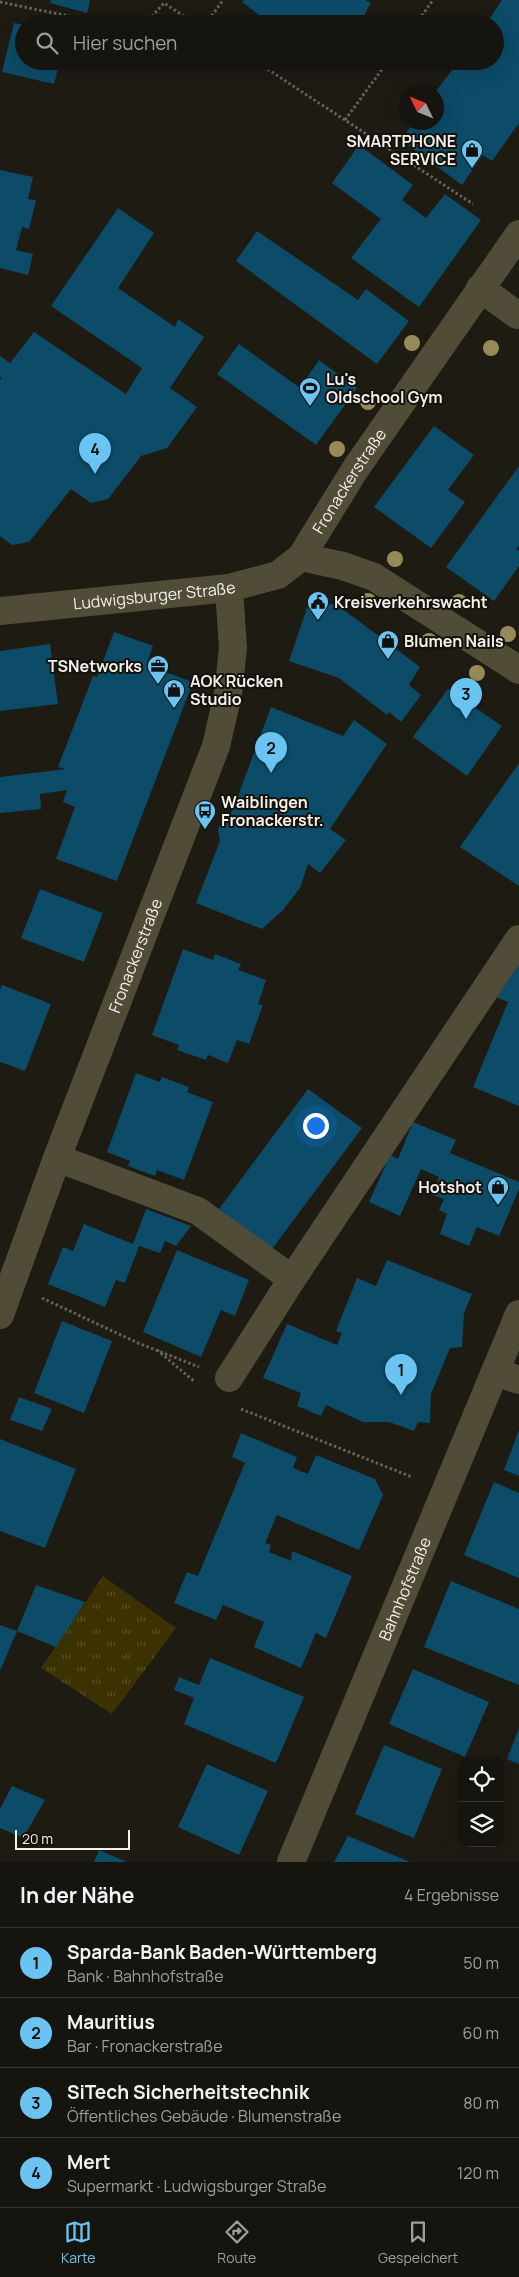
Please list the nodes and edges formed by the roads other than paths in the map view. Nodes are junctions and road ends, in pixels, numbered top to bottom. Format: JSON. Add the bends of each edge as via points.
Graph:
{"nodes":[{"id":1,"x":519,"y":234,"type":"edge"},
{"id":2,"x":480,"y":288,"type":"junction"},
{"id":3,"x":517,"y":314,"type":"dead end"},
{"id":4,"x":301,"y":557,"type":"junction"},
{"id":5,"x":230,"y":588,"type":"junction"},
{"id":6,"x":0,"y":611,"type":"edge"},
{"id":7,"x":519,"y":670,"type":"edge"},
{"id":8,"x":519,"y":940,"type":"edge"},
{"id":9,"x":57,"y":1158,"type":"junction"},
{"id":10,"x":292,"y":1279,"type":"junction"},
{"id":11,"x":519,"y":1314,"type":"edge"},
{"id":12,"x":0,"y":1316,"type":"edge"},
{"id":13,"x":507,"y":1376,"type":"edge"},
{"id":14,"x":230,"y":1378,"type":"dead end"},
{"id":15,"x":291,"y":1862,"type":"edge"}],
"edges":[{"from":1,"to":2,"type":"street","name":"Fronackerstraße"},
{"from":2,"to":3,"type":"street"},
{"from":2,"to":4,"type":"street","name":"Fronackerstraße","via":[[356,468]]},
{"from":4,"to":5,"type":"street","name":"Ludwigsburger Straße","via":[[278,575]]},
{"from":4,"to":7,"type":"street","via":[[374,577]]},
{"from":5,"to":6,"type":"street","name":"Ludwigsburger Straße"},
{"from":5,"to":9,"type":"street","name":"Fronackerstraße","via":[[233,648],[228,694],[216,746]]},
{"from":8,"to":10,"type":"street"},
{"from":9,"to":10,"type":"street","via":[[198,1211]]},
{"from":9,"to":12,"type":"street","name":"Fronackerstraße"},
{"from":10,"to":14,"type":"street"},
{"from":11,"to":13,"type":"street","name":"Bahnhofstraße"},
{"from":13,"to":15,"type":"street","name":"Bahnhofstraße"}]}
